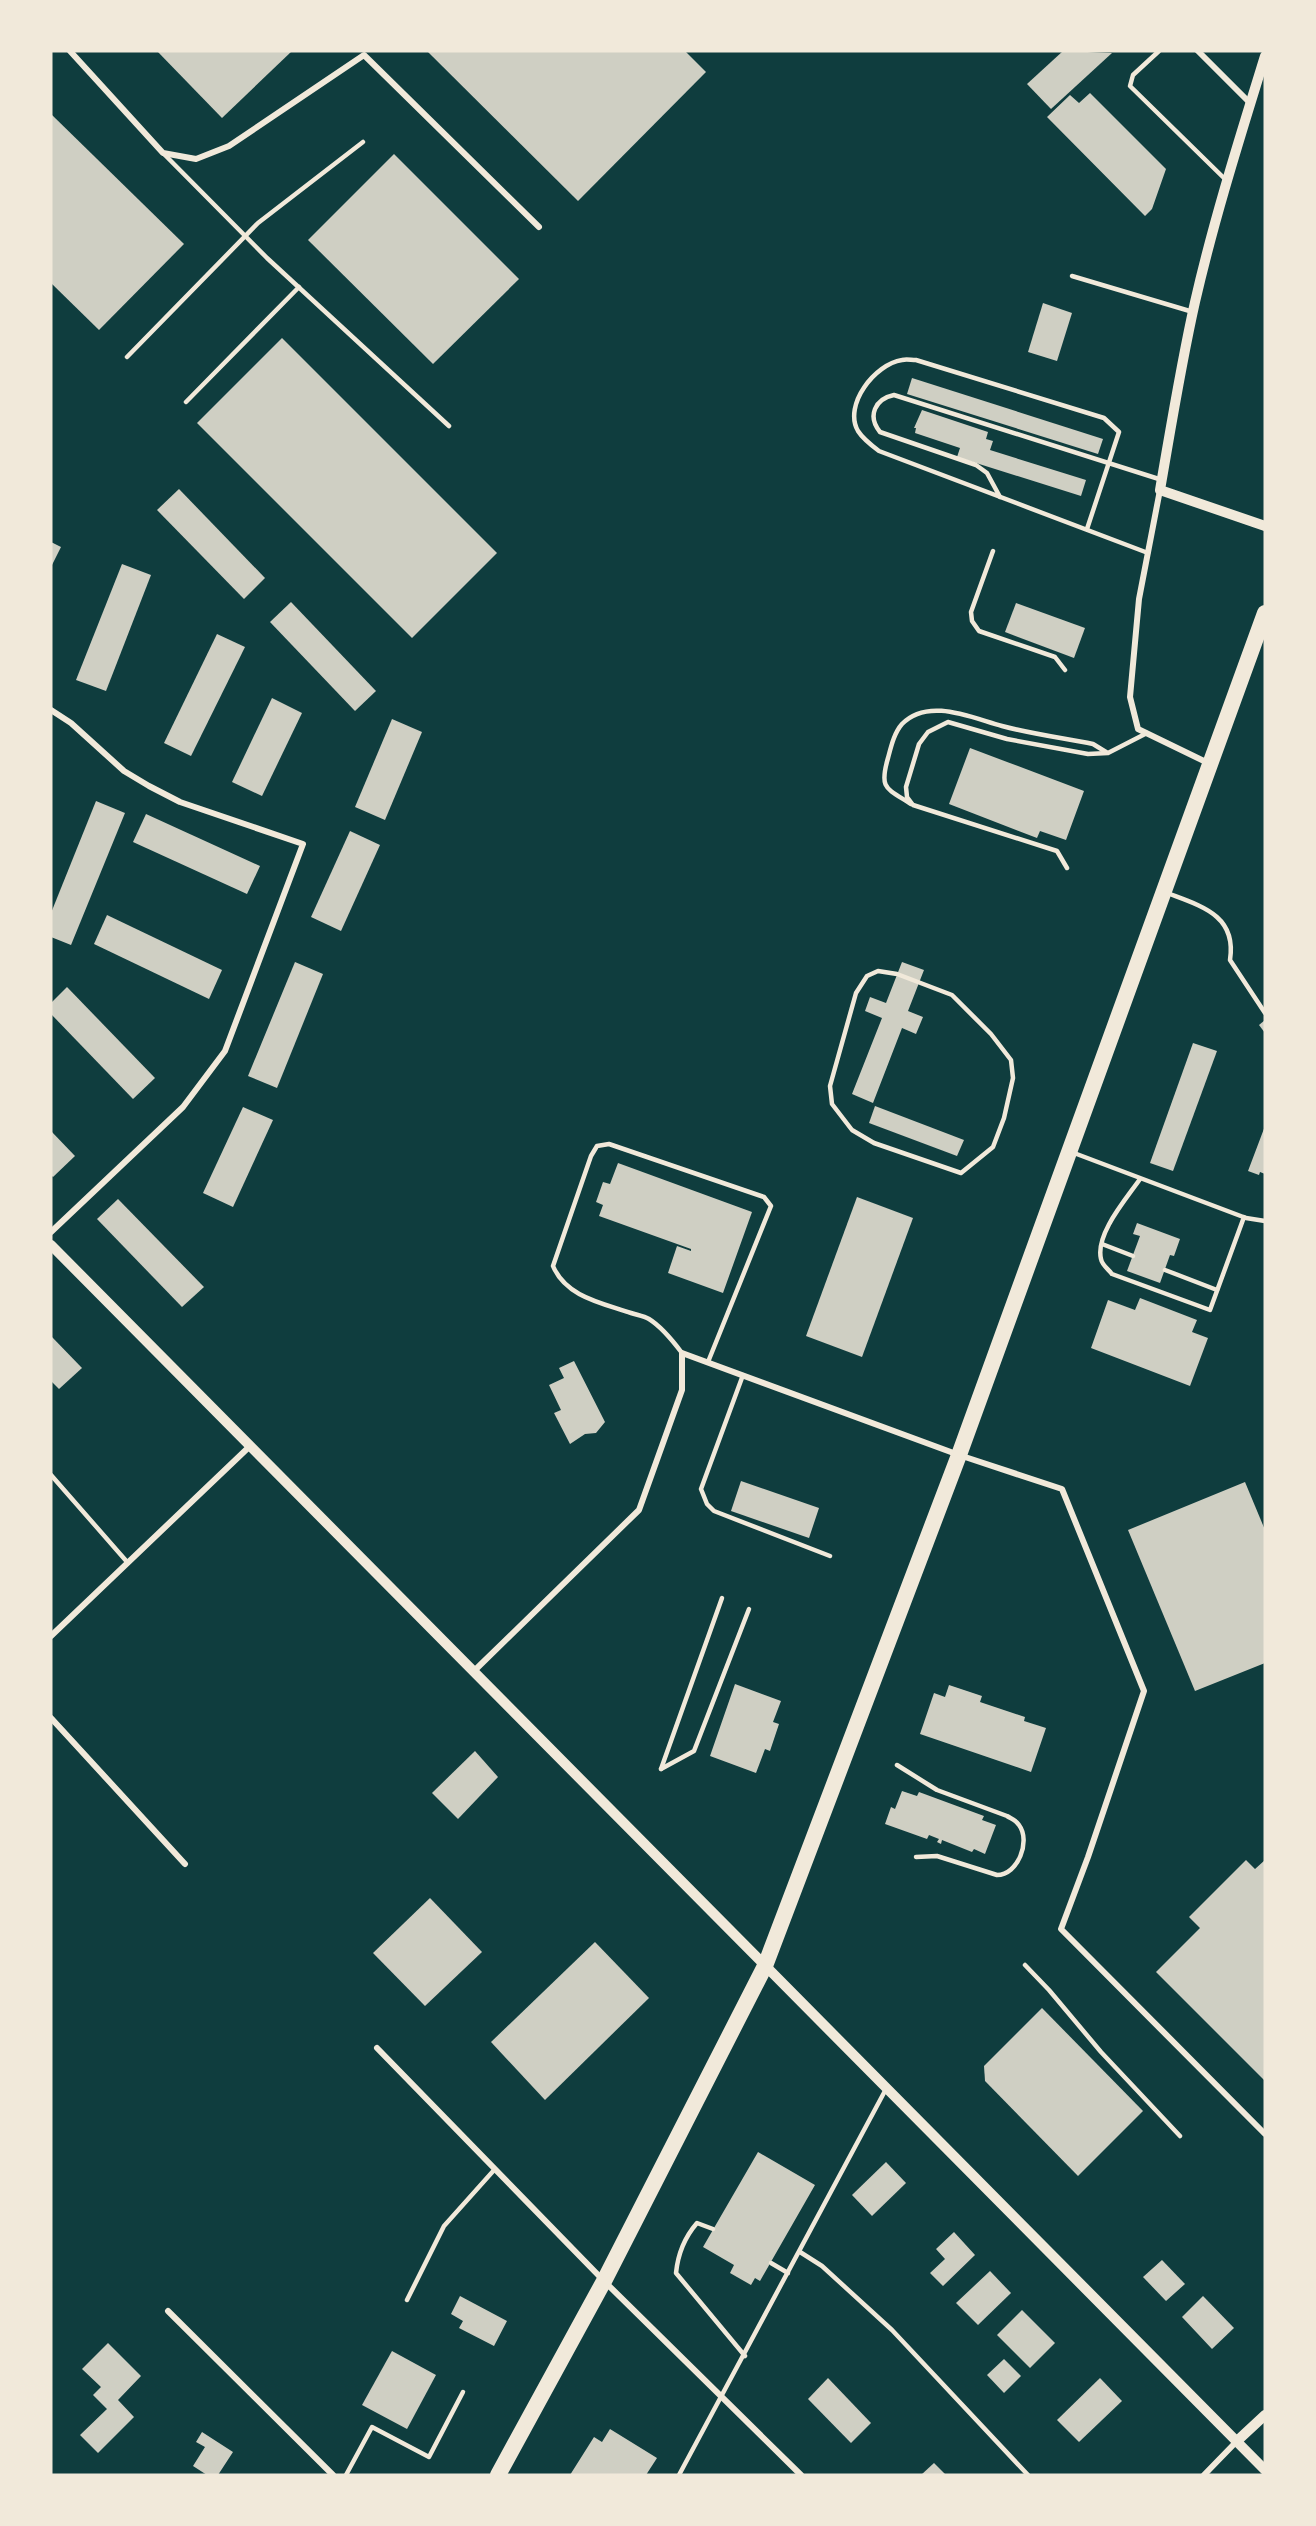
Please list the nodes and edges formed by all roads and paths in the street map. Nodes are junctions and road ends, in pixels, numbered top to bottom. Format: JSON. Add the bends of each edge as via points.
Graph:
{"nodes":[{"id":1,"x":70,"y":51,"type":"edge"},
{"id":2,"x":1159,"y":51,"type":"edge"},
{"id":3,"x":1198,"y":51,"type":"edge"},
{"id":4,"x":1265,"y":56,"type":"edge"},
{"id":5,"x":1250,"y":103,"type":"junction"},
{"id":6,"x":363,"y":142,"type":"dead end"},
{"id":7,"x":163,"y":153,"type":"junction"},
{"id":8,"x":1227,"y":181,"type":"junction"},
{"id":9,"x":539,"y":227,"type":"dead end"},
{"id":10,"x":245,"y":235,"type":"junction"},
{"id":11,"x":1072,"y":276,"type":"dead end"},
{"id":12,"x":299,"y":287,"type":"junction"},
{"id":13,"x":1193,"y":312,"type":"junction"},
{"id":14,"x":127,"y":357,"type":"dead end"},
{"id":15,"x":186,"y":402,"type":"dead end"},
{"id":16,"x":448,"y":426,"type":"dead end"},
{"id":17,"x":1109,"y":464,"type":"junction"},
{"id":18,"x":1161,"y":485,"type":"junction"},
{"id":19,"x":1000,"y":497,"type":"junction"},
{"id":20,"x":1265,"y":526,"type":"edge"},
{"id":21,"x":1087,"y":529,"type":"junction"},
{"id":22,"x":993,"y":551,"type":"dead end"},
{"id":23,"x":1148,"y":553,"type":"junction"},
{"id":24,"x":1265,"y":613,"type":"edge"},
{"id":25,"x":1065,"y":670,"type":"dead end"},
{"id":26,"x":51,"y":710,"type":"edge"},
{"id":27,"x":1147,"y":733,"type":"junction"},
{"id":28,"x":1108,"y":753,"type":"junction"},
{"id":29,"x":1209,"y":764,"type":"junction"},
{"id":30,"x":913,"y":805,"type":"junction"},
{"id":31,"x":1067,"y":868,"type":"dead end"},
{"id":32,"x":1163,"y":891,"type":"junction"},
{"id":33,"x":1265,"y":1013,"type":"edge"},
{"id":34,"x":1004,"y":1118,"type":"joint"},
{"id":35,"x":1068,"y":1151,"type":"junction"},
{"id":36,"x":1140,"y":1179,"type":"junction"},
{"id":37,"x":1244,"y":1217,"type":"junction"},
{"id":38,"x":1265,"y":1221,"type":"edge"},
{"id":39,"x":51,"y":1232,"type":"edge"},
{"id":40,"x":1102,"y":1244,"type":"junction"},
{"id":41,"x":51,"y":1245,"type":"edge"},
{"id":42,"x":1133,"y":1256,"type":"dead end"},
{"id":43,"x":1165,"y":1270,"type":"dead end"},
{"id":44,"x":1217,"y":1290,"type":"junction"},
{"id":45,"x":682,"y":1353,"type":"junction"},
{"id":46,"x":708,"y":1362,"type":"junction"},
{"id":47,"x":742,"y":1375,"type":"junction"},
{"id":48,"x":249,"y":1447,"type":"junction"},
{"id":49,"x":958,"y":1455,"type":"junction"},
{"id":50,"x":51,"y":1475,"type":"edge"},
{"id":51,"x":830,"y":1556,"type":"dead end"},
{"id":52,"x":128,"y":1563,"type":"junction"},
{"id":53,"x":722,"y":1598,"type":"dead end"},
{"id":54,"x":749,"y":1609,"type":"dead end"},
{"id":55,"x":51,"y":1636,"type":"edge"},
{"id":56,"x":474,"y":1671,"type":"junction"},
{"id":57,"x":51,"y":1718,"type":"edge"},
{"id":58,"x":897,"y":1765,"type":"dead end"},
{"id":59,"x":916,"y":1857,"type":"dead end"},
{"id":60,"x":185,"y":1864,"type":"dead end"},
{"id":61,"x":1025,"y":1965,"type":"dead end"},
{"id":62,"x":765,"y":1966,"type":"junction"},
{"id":63,"x":377,"y":2048,"type":"dead end"},
{"id":64,"x":887,"y":2087,"type":"junction"},
{"id":65,"x":1265,"y":2134,"type":"edge"},
{"id":66,"x":1180,"y":2136,"type":"dead end"},
{"id":67,"x":495,"y":2169,"type":"junction"},
{"id":68,"x":713,"y":2229,"type":"dead end"},
{"id":69,"x":800,"y":2252,"type":"junction"},
{"id":70,"x":771,"y":2263,"type":"dead end"},
{"id":71,"x":788,"y":2273,"type":"junction"},
{"id":72,"x":604,"y":2281,"type":"junction"},
{"id":73,"x":407,"y":2300,"type":"dead end"},
{"id":74,"x":168,"y":2311,"type":"dead end"},
{"id":75,"x":744,"y":2356,"type":"junction"},
{"id":76,"x":463,"y":2392,"type":"dead end"},
{"id":77,"x":723,"y":2397,"type":"junction"},
{"id":78,"x":1265,"y":2415,"type":"edge"},
{"id":79,"x":1237,"y":2441,"type":"junction"},
{"id":80,"x":1265,"y":2470,"type":"edge"},
{"id":81,"x":330,"y":2474,"type":"edge"},
{"id":82,"x":345,"y":2475,"type":"edge"},
{"id":83,"x":498,"y":2475,"type":"edge"},
{"id":84,"x":679,"y":2475,"type":"edge"},
{"id":85,"x":801,"y":2475,"type":"edge"},
{"id":86,"x":1028,"y":2475,"type":"edge"},
{"id":87,"x":1204,"y":2475,"type":"edge"}],
"edges":[{"from":1,"to":7,"type":"street"},
{"from":2,"to":8,"type":"lane","via":[[1133,75],[1130,86]]},
{"from":3,"to":5,"type":"street"},
{"from":4,"to":5,"type":"street"},
{"from":5,"to":8,"type":"street"},
{"from":6,"to":10,"type":"lane"},
{"from":7,"to":9,"type":"street","via":[[196,159],[229,146],[364,55]]},
{"from":7,"to":10,"type":"lane"},
{"from":8,"to":13,"type":"street"},
{"from":10,"to":12,"type":"lane"},
{"from":10,"to":14,"type":"lane"},
{"from":11,"to":13,"type":"lane"},
{"from":12,"to":15,"type":"lane"},
{"from":12,"to":16,"type":"lane"},
{"from":13,"to":18,"type":"street"},
{"from":17,"to":18,"type":"lane"},
{"from":17,"to":19,"type":"lane","via":[[894,395],[878,403],[873,422],[880,432],[976,465],[987,473]]},
{"from":17,"to":19,"type":"lane","via":[[1119,432],[1104,418],[916,360],[900,360],[886,366],[864,386],[853,413],[859,433],[879,451]]},
{"from":17,"to":21,"type":"lane"},
{"from":18,"to":20,"type":"street"},
{"from":18,"to":23,"type":"street"},
{"from":19,"to":21,"type":"lane"},
{"from":21,"to":23,"type":"lane"},
{"from":22,"to":25,"type":"lane","via":[[971,612],[972,621],[979,631],[1055,657]]},
{"from":23,"to":27,"type":"street","via":[[1139,598],[1130,697],[1138,729]]},
{"from":24,"to":29,"type":"highway"},
{"from":26,"to":39,"type":"street","via":[[148,786],[180,802],[303,844],[225,1051],[183,1107]]},
{"from":27,"to":28,"type":"lane"},
{"from":27,"to":29,"type":"street"},
{"from":28,"to":30,"type":"lane","via":[[1088,754],[1007,739],[948,722],[928,732],[919,744],[906,787]]},
{"from":28,"to":30,"type":"lane","via":[[1093,744],[970,716],[925,712],[911,717],[895,734],[883,776],[887,789]]},
{"from":29,"to":32,"type":"highway"},
{"from":30,"to":31,"type":"lane","via":[[1057,851]]},
{"from":32,"to":33,"type":"lane","via":[[1208,909],[1222,922],[1233,944],[1230,960]]},
{"from":32,"to":35,"type":"highway"},
{"from":34,"to":34,"type":"lane","via":[[1013,1078],[1011,1060],[970,1012],[952,995],[897,974],[878,971],[867,976],[856,993],[830,1086],[831,1104],[852,1130],[874,1143],[961,1173],[993,1147]]},
{"from":35,"to":36,"type":"lane"},
{"from":35,"to":49,"type":"highway"},
{"from":36,"to":37,"type":"lane"},
{"from":36,"to":40,"type":"lane","via":[[1108,1224]]},
{"from":37,"to":38,"type":"lane"},
{"from":37,"to":44,"type":"lane"},
{"from":40,"to":42,"type":"lane"},
{"from":40,"to":44,"type":"lane","via":[[1100,1256],[1112,1274],[1210,1310]]},
{"from":41,"to":48,"type":"street"},
{"from":43,"to":44,"type":"lane"},
{"from":45,"to":46,"type":"street"},
{"from":45,"to":46,"type":"lane","via":[[648,1318],[580,1295],[556,1275],[553,1266],[597,1146],[609,1144],[764,1197],[771,1206]]},
{"from":45,"to":56,"type":"street","via":[[682,1390],[639,1510]]},
{"from":46,"to":47,"type":"street"},
{"from":47,"to":49,"type":"street"},
{"from":47,"to":51,"type":"lane","via":[[701,1489],[703,1497],[714,1511]]},
{"from":48,"to":52,"type":"street"},
{"from":48,"to":56,"type":"street"},
{"from":49,"to":62,"type":"highway"},
{"from":49,"to":65,"type":"street","via":[[1062,1489],[1144,1691],[1060,1929]]},
{"from":50,"to":52,"type":"lane"},
{"from":52,"to":55,"type":"street"},
{"from":53,"to":54,"type":"lane","via":[[662,1769],[694,1751]]},
{"from":56,"to":62,"type":"street"},
{"from":57,"to":60,"type":"street"},
{"from":58,"to":59,"type":"lane","via":[[937,1790],[1017,1821],[1024,1834],[1015,1867],[1004,1875],[937,1856]]},
{"from":61,"to":66,"type":"lane"},
{"from":62,"to":64,"type":"street"},
{"from":62,"to":72,"type":"highway"},
{"from":63,"to":67,"type":"street"},
{"from":64,"to":69,"type":"lane"},
{"from":64,"to":79,"type":"street"},
{"from":67,"to":72,"type":"street"},
{"from":67,"to":73,"type":"lane","via":[[444,2226]]},
{"from":68,"to":75,"type":"lane","via":[[697,2223],[688,2233],[676,2272]]},
{"from":69,"to":71,"type":"lane"},
{"from":69,"to":86,"type":"lane","via":[[822,2266],[892,2330]]},
{"from":70,"to":71,"type":"lane"},
{"from":71,"to":75,"type":"lane"},
{"from":72,"to":77,"type":"street"},
{"from":72,"to":83,"type":"highway"},
{"from":74,"to":81,"type":"street"},
{"from":75,"to":77,"type":"lane"},
{"from":76,"to":82,"type":"lane","via":[[429,2457],[372,2427]]},
{"from":77,"to":84,"type":"lane"},
{"from":77,"to":85,"type":"street"},
{"from":78,"to":79,"type":"street"},
{"from":79,"to":80,"type":"street"},
{"from":79,"to":87,"type":"street"}]}
